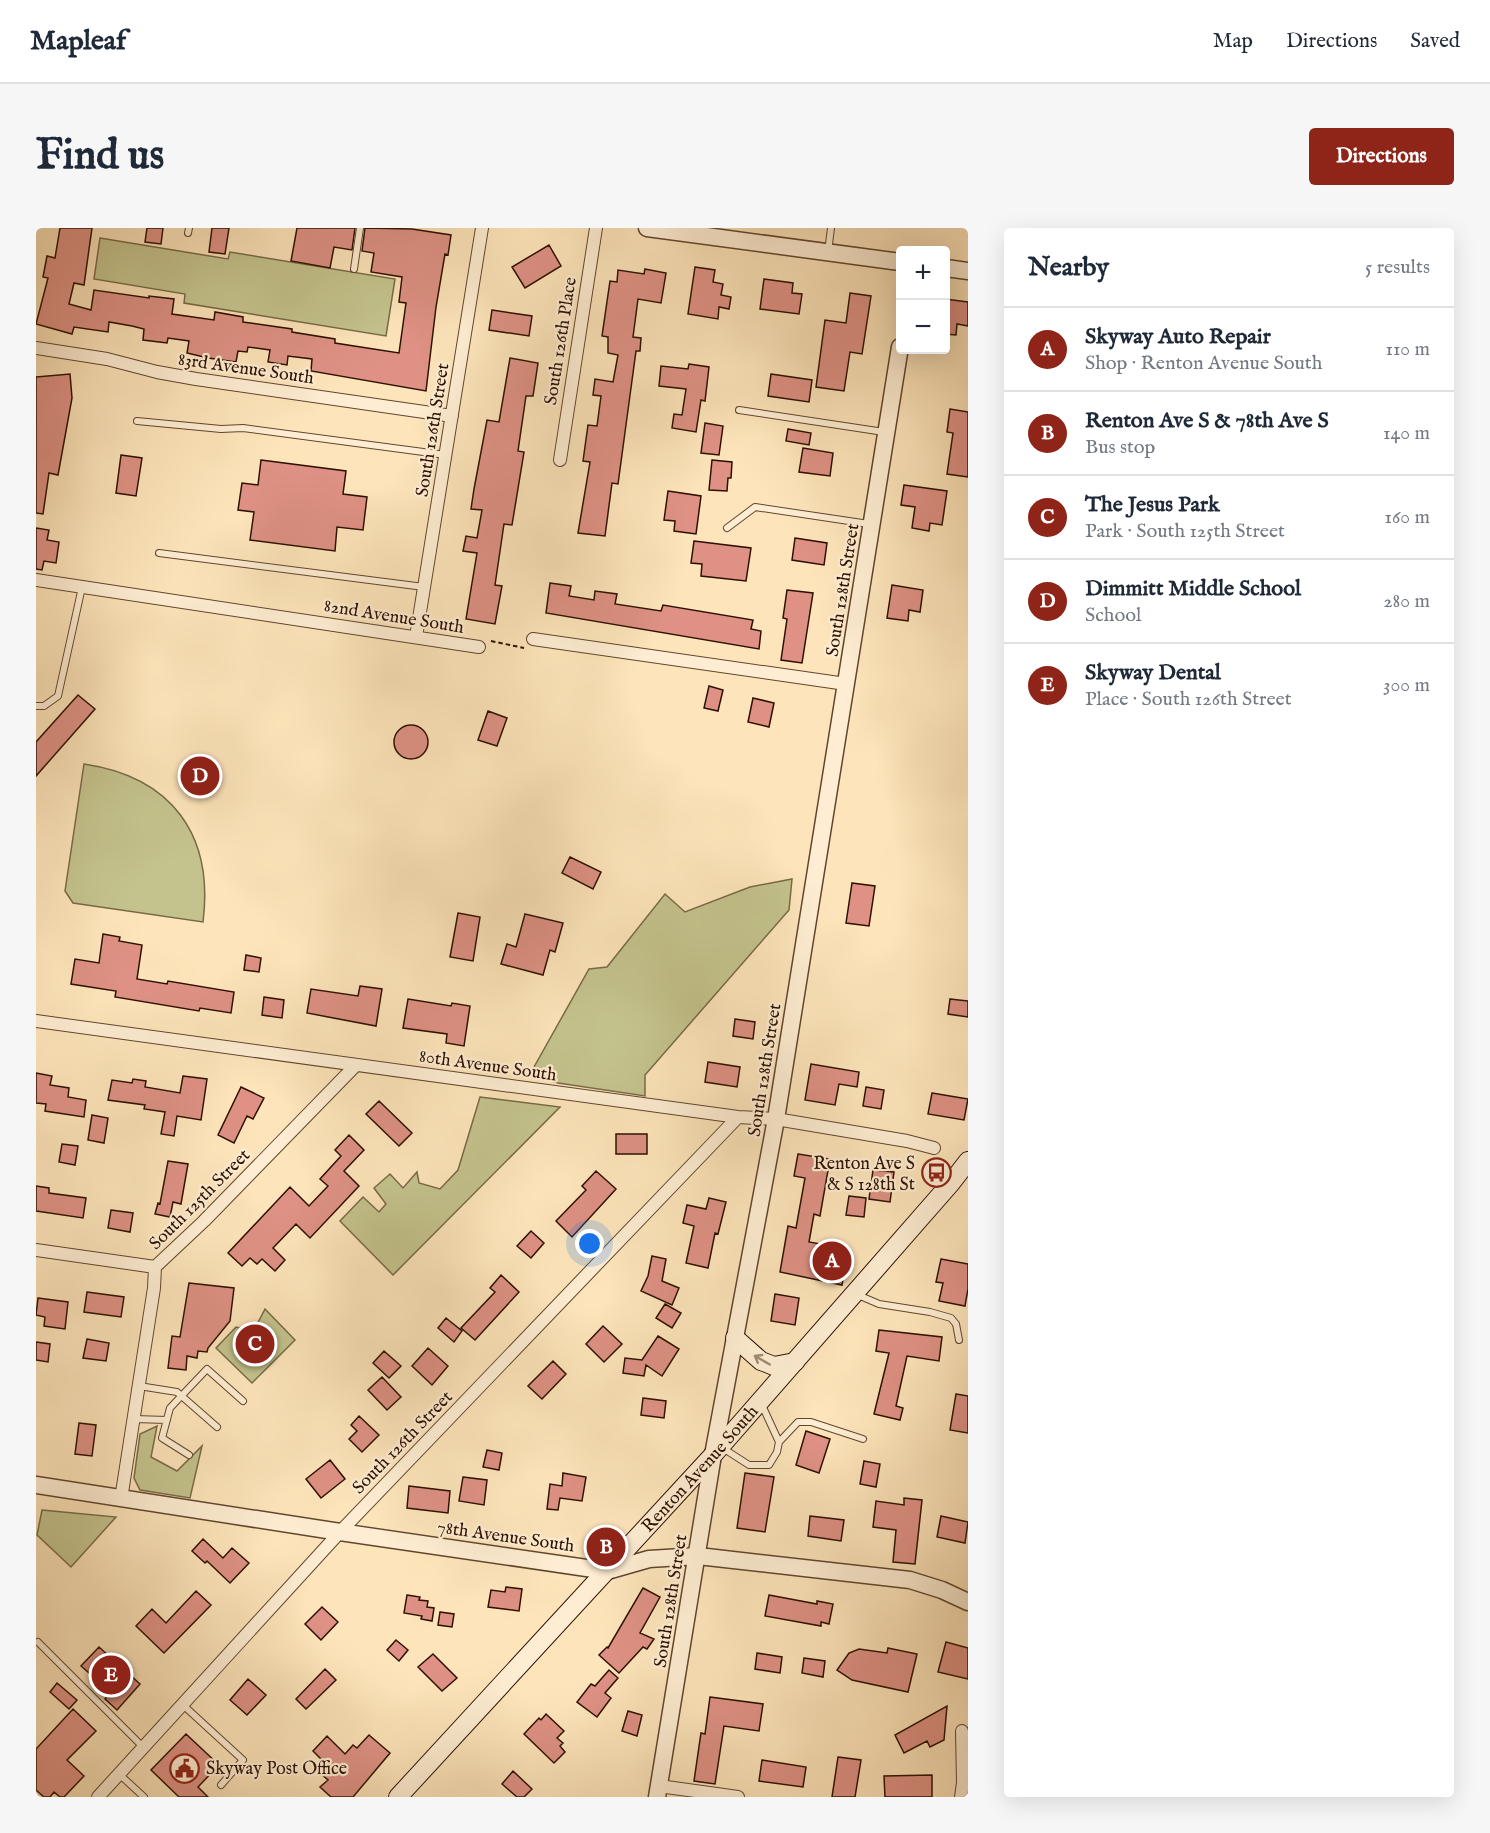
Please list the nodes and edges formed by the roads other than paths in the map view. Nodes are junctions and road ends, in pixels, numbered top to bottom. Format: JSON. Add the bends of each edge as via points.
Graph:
{"nodes":[{"id":1,"x":360,"y":228,"type":"edge"},
{"id":2,"x":482,"y":228,"type":"edge"},
{"id":3,"x":596,"y":228,"type":"edge"},
{"id":4,"x":647,"y":228,"type":"edge"},
{"id":5,"x":831,"y":228,"type":"edge"},
{"id":6,"x":828,"y":252,"type":"junction"},
{"id":7,"x":896,"y":261,"type":"edge"},
{"id":8,"x":354,"y":269,"type":"dead end"},
{"id":9,"x":950,"y":269,"type":"edge"},
{"id":10,"x":968,"y":271,"type":"edge"},
{"id":11,"x":36,"y":348,"type":"edge"},
{"id":12,"x":899,"y":354,"type":"edge"},
{"id":13,"x":739,"y":410,"type":"dead end"},
{"id":14,"x":452,"y":416,"type":"junction"},
{"id":15,"x":137,"y":421,"type":"dead end"},
{"id":16,"x":887,"y":432,"type":"junction"},
{"id":17,"x":446,"y":454,"type":"junction"},
{"id":18,"x":560,"y":460,"type":"dead end"},
{"id":19,"x":873,"y":524,"type":"junction"},
{"id":20,"x":727,"y":528,"type":"dead end"},
{"id":21,"x":159,"y":553,"type":"dead end"},
{"id":22,"x":36,"y":580,"type":"edge"},
{"id":23,"x":82,"y":587,"type":"junction"},
{"id":24,"x":424,"y":587,"type":"junction"},
{"id":25,"x":416,"y":637,"type":"junction"},
{"id":26,"x":533,"y":639,"type":"road end"},
{"id":27,"x":479,"y":647,"type":"road end"},
{"id":28,"x":846,"y":684,"type":"junction"},
{"id":29,"x":36,"y":706,"type":"edge"},
{"id":30,"x":36,"y":1021,"type":"edge"},
{"id":31,"x":356,"y":1066,"type":"junction"},
{"id":32,"x":738,"y":1117,"type":"junction"},
{"id":33,"x":776,"y":1119,"type":"junction"},
{"id":34,"x":934,"y":1148,"type":"dead end"},
{"id":35,"x":968,"y":1161,"type":"edge"},
{"id":36,"x":36,"y":1250,"type":"edge"},
{"id":37,"x":155,"y":1267,"type":"junction"},
{"id":38,"x":854,"y":1294,"type":"junction"},
{"id":39,"x":735,"y":1338,"type":"junction"},
{"id":40,"x":958,"y":1340,"type":"dead end"},
{"id":41,"x":795,"y":1362,"type":"junction"},
{"id":42,"x":139,"y":1386,"type":"junction"},
{"id":43,"x":182,"y":1396,"type":"junction"},
{"id":44,"x":243,"y":1401,"type":"dead end"},
{"id":45,"x":760,"y":1401,"type":"junction"},
{"id":46,"x":134,"y":1419,"type":"junction"},
{"id":47,"x":167,"y":1420,"type":"junction"},
{"id":48,"x":217,"y":1427,"type":"dead end"},
{"id":49,"x":863,"y":1439,"type":"dead end"},
{"id":50,"x":779,"y":1442,"type":"junction"},
{"id":51,"x":717,"y":1451,"type":"junction"},
{"id":52,"x":189,"y":1455,"type":"dead end"},
{"id":53,"x":36,"y":1485,"type":"edge"},
{"id":54,"x":121,"y":1499,"type":"junction"},
{"id":55,"x":340,"y":1532,"type":"junction"},
{"id":56,"x":698,"y":1556,"type":"junction"},
{"id":57,"x":607,"y":1570,"type":"junction"},
{"id":58,"x":968,"y":1602,"type":"edge"},
{"id":59,"x":38,"y":1642,"type":"dead end"},
{"id":60,"x":182,"y":1705,"type":"junction"},
{"id":61,"x":962,"y":1731,"type":"dead end"},
{"id":62,"x":143,"y":1747,"type":"junction"},
{"id":63,"x":119,"y":1774,"type":"junction"},
{"id":64,"x":221,"y":1785,"type":"dead end"},
{"id":65,"x":658,"y":1791,"type":"edge"},
{"id":66,"x":98,"y":1797,"type":"edge"},
{"id":67,"x":144,"y":1797,"type":"edge"},
{"id":68,"x":398,"y":1797,"type":"edge"},
{"id":69,"x":738,"y":1797,"type":"edge"},
{"id":70,"x":961,"y":1797,"type":"edge"}],
"edges":[{"from":1,"to":8,"type":"lane"},
{"from":2,"to":14,"type":"street","name":"South 126th Street"},
{"from":3,"to":18,"type":"street","name":"South 126th Place"},
{"from":4,"to":6,"type":"street"},
{"from":5,"to":6,"type":"lane"},
{"from":6,"to":7,"type":"street"},
{"from":9,"to":10,"type":"street"},
{"from":11,"to":14,"type":"street","name":"83rd Avenue South","via":[[196,379]]},
{"from":12,"to":16,"type":"street","name":"South 128th Street"},
{"from":13,"to":16,"type":"lane"},
{"from":14,"to":17,"type":"street","name":"South 126th Street"},
{"from":15,"to":17,"type":"lane","via":[[243,428]]},
{"from":16,"to":19,"type":"street","name":"South 128th Street"},
{"from":17,"to":24,"type":"street","name":"South 126th Street"},
{"from":19,"to":20,"type":"lane","via":[[755,507]]},
{"from":19,"to":28,"type":"street","name":"South 128th Street"},
{"from":21,"to":24,"type":"lane"},
{"from":22,"to":23,"type":"street","name":"82nd Avenue South"},
{"from":23,"to":25,"type":"street","name":"82nd Avenue South"},
{"from":23,"to":29,"type":"lane","via":[[58,696]]},
{"from":24,"to":25,"type":"street","name":"South 126th Street"},
{"from":25,"to":27,"type":"street","name":"82nd Avenue South"},
{"from":26,"to":28,"type":"street"},
{"from":28,"to":33,"type":"street","name":"South 128th Street"},
{"from":30,"to":31,"type":"street","name":"80th Avenue South"},
{"from":31,"to":32,"type":"street","name":"80th Avenue South"},
{"from":31,"to":37,"type":"street","name":"South 125th Street"},
{"from":32,"to":33,"type":"street","name":"80th Avenue South"},
{"from":32,"to":55,"type":"street","name":"South 126th Street"},
{"from":33,"to":34,"type":"street","name":"80th Avenue South"},
{"from":33,"to":39,"type":"street","name":"South 128th Street"},
{"from":35,"to":38,"type":"main road","name":"Renton Avenue South"},
{"from":36,"to":37,"type":"street"},
{"from":37,"to":42,"type":"street","name":"South 125th Street"},
{"from":38,"to":40,"type":"lane","via":[[879,1304],[951,1318]]},
{"from":38,"to":41,"type":"main road","name":"Renton Avenue South"},
{"from":41,"to":39,"type":"main road","one_way":true,"via":[[774,1366],[761,1361]]},
{"from":39,"to":51,"type":"street","name":"South 128th Street"},
{"from":41,"to":45,"type":"main road","name":"Renton Avenue South"},
{"from":42,"to":43,"type":"lane"},
{"from":42,"to":46,"type":"street","name":"South 125th Street"},
{"from":43,"to":44,"type":"lane","via":[[207,1369]]},
{"from":43,"to":47,"type":"lane","via":[[170,1408]]},
{"from":43,"to":48,"type":"lane"},
{"from":45,"to":50,"type":"lane"},
{"from":45,"to":51,"type":"main road","name":"Renton Avenue South"},
{"from":46,"to":47,"type":"lane"},
{"from":46,"to":54,"type":"street","name":"South 125th Street"},
{"from":47,"to":52,"type":"lane","via":[[162,1438]]},
{"from":49,"to":50,"type":"lane","via":[[811,1422],[798,1422]]},
{"from":50,"to":51,"type":"lane","via":[[769,1465],[749,1465]]},
{"from":51,"to":56,"type":"street","name":"South 128th Street"},
{"from":51,"to":57,"type":"main road","name":"Renton Avenue South"},
{"from":53,"to":54,"type":"street","name":"78th Avenue South"},
{"from":54,"to":55,"type":"street","name":"78th Avenue South"},
{"from":55,"to":57,"type":"street","name":"78th Avenue South"},
{"from":55,"to":60,"type":"street","name":"South 126th Street"},
{"from":56,"to":57,"type":"street","name":"78th Avenue South","via":[[649,1559]]},
{"from":56,"to":58,"type":"street","name":"78th Avenue South","via":[[910,1580]]},
{"from":56,"to":65,"type":"street","name":"South 128th Street"},
{"from":57,"to":68,"type":"main road","name":"Renton Avenue South"},
{"from":59,"to":62,"type":"lane"},
{"from":60,"to":62,"type":"street","name":"South 126th Street"},
{"from":60,"to":64,"type":"lane","via":[[243,1760]]},
{"from":61,"to":70,"type":"street"},
{"from":62,"to":63,"type":"street","name":"South 126th Street"},
{"from":63,"to":66,"type":"street","name":"South 126th Street"},
{"from":63,"to":67,"type":"lane"},
{"from":65,"to":69,"type":"street"}]}
